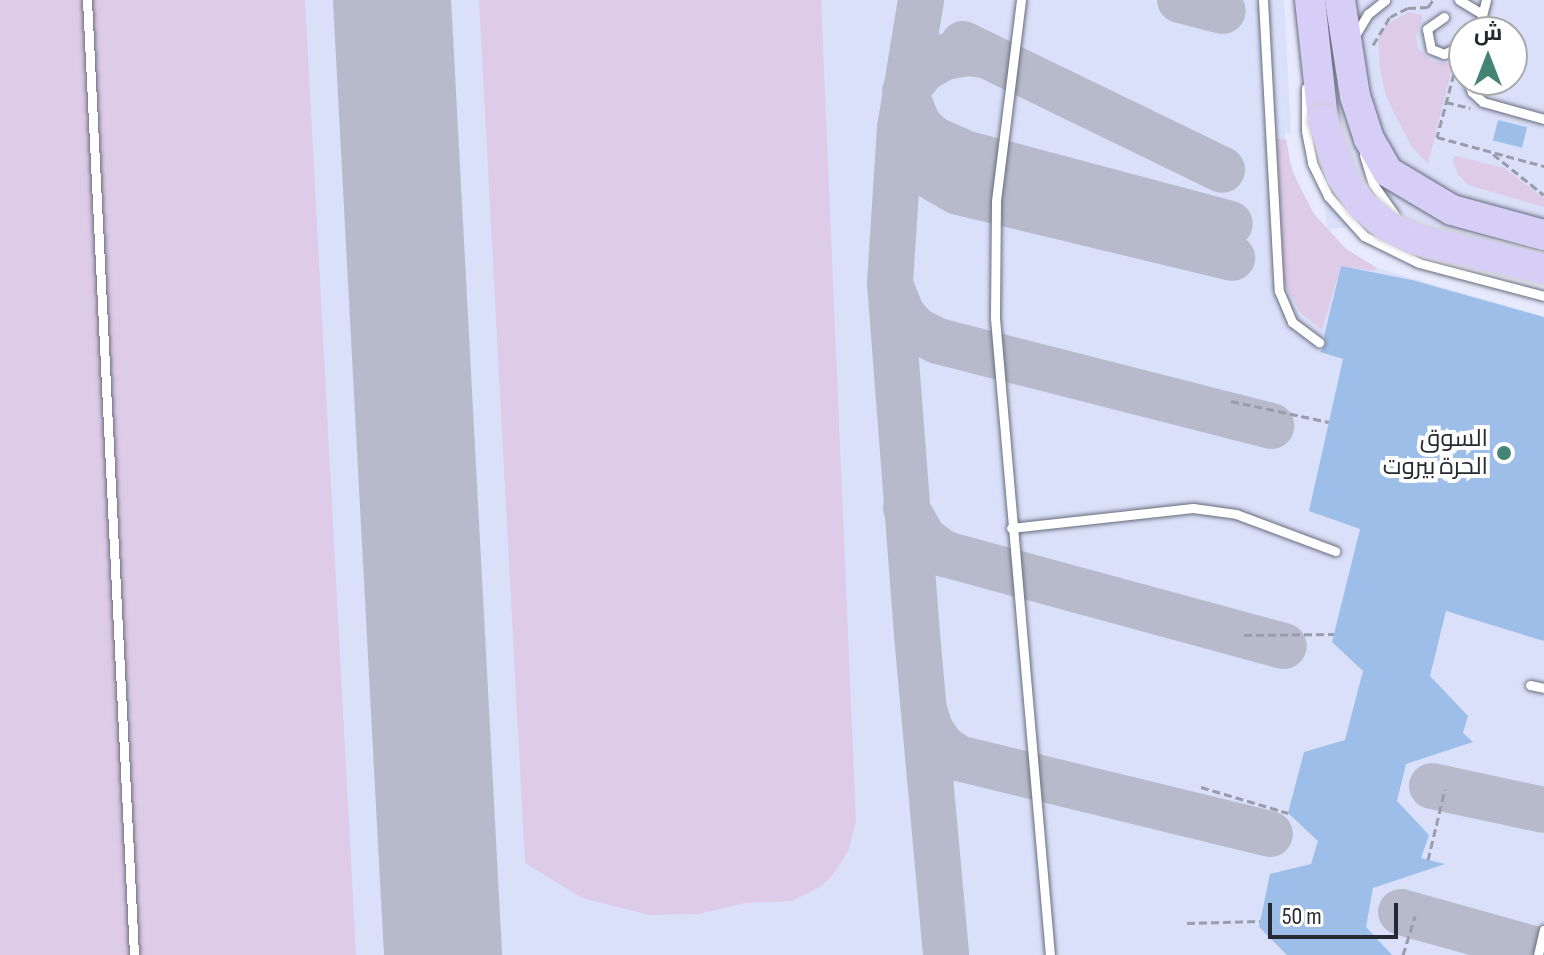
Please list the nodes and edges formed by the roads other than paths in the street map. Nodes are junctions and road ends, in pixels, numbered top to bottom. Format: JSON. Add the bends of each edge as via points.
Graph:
{"nodes":[{"id":1,"x":87,"y":0,"type":"edge"},
{"id":2,"x":1021,"y":0,"type":"edge"},
{"id":3,"x":1263,"y":0,"type":"edge"},
{"id":4,"x":1310,"y":0,"type":"edge"},
{"id":5,"x":1340,"y":0,"type":"edge"},
{"id":6,"x":1385,"y":0,"type":"edge"},
{"id":7,"x":1459,"y":0,"type":"edge"},
{"id":8,"x":1486,"y":0,"type":"edge"},
{"id":9,"x":1482,"y":14,"type":"joint"},
{"id":10,"x":1444,"y":17,"type":"dead end"},
{"id":11,"x":1448,"y":52,"type":"edge"},
{"id":12,"x":1360,"y":53,"type":"junction"},
{"id":13,"x":1355,"y":96,"type":"junction"},
{"id":14,"x":1476,"y":96,"type":"edge"},
{"id":15,"x":1544,"y":119,"type":"edge"},
{"id":16,"x":1314,"y":125,"type":"junction"},
{"id":17,"x":1544,"y":235,"type":"edge"},
{"id":18,"x":1544,"y":269,"type":"edge"},
{"id":19,"x":1544,"y":296,"type":"edge"},
{"id":20,"x":1319,"y":342,"type":"dead end"},
{"id":21,"x":1011,"y":528,"type":"junction"},
{"id":22,"x":1335,"y":551,"type":"dead end"},
{"id":23,"x":1530,"y":685,"type":"dead end"},
{"id":24,"x":1544,"y":688,"type":"edge"},
{"id":25,"x":1544,"y":930,"type":"edge"},
{"id":26,"x":134,"y":955,"type":"edge"},
{"id":27,"x":1050,"y":955,"type":"edge"},
{"id":28,"x":1538,"y":955,"type":"edge"}],
"edges":[{"from":1,"to":26,"type":"lane"},
{"from":2,"to":21,"type":"lane","via":[[994,253]]},
{"from":3,"to":20,"type":"lane","via":[[1279,291],[1292,322]]},
{"from":4,"to":16,"type":"main road"},
{"from":5,"to":12,"type":"main road"},
{"from":6,"to":12,"type":"lane","via":[[1360,24]]},
{"from":7,"to":9,"type":"lane"},
{"from":8,"to":9,"type":"lane"},
{"from":10,"to":11,"type":"lane","via":[[1427,29],[1431,49]]},
{"from":12,"to":13,"type":"main road"},
{"from":13,"to":17,"type":"main road","via":[[1369,139],[1388,172],[1452,210]]},
{"from":13,"to":18,"type":"lane","via":[[1368,171],[1380,197],[1402,221],[1429,239]]},
{"from":14,"to":15,"type":"lane"},
{"from":16,"to":18,"type":"main road","bridge":true,"via":[[1362,205],[1387,226],[1417,240]]},
{"from":16,"to":19,"type":"lane","via":[[1319,180],[1364,236],[1419,263]]},
{"from":21,"to":22,"type":"lane","via":[[1193,508],[1236,514]]},
{"from":21,"to":27,"type":"lane"},
{"from":23,"to":24,"type":"lane"},
{"from":25,"to":28,"type":"lane"}]}
